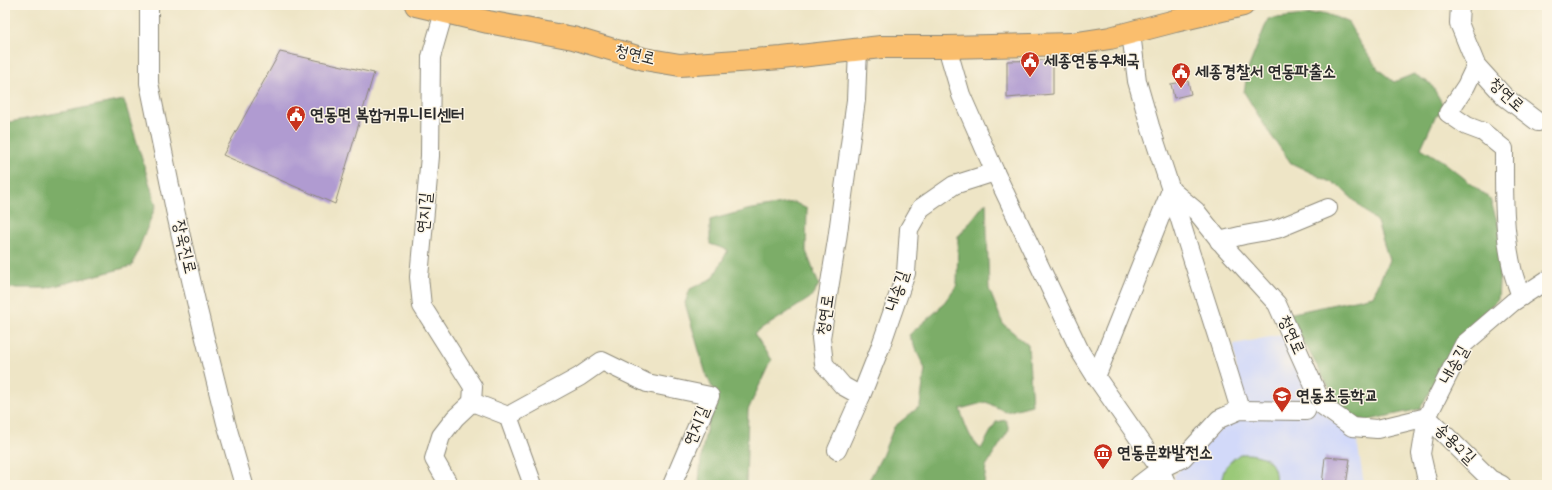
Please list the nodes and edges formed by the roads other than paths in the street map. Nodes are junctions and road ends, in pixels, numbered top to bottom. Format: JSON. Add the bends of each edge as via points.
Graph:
{"nodes":[{"id":1,"x":149,"y":5,"type":"edge"},
{"id":2,"x":416,"y":5,"type":"edge"},
{"id":3,"x":1243,"y":5,"type":"edge"},
{"id":4,"x":1460,"y":5,"type":"edge"},
{"id":5,"x":444,"y":12,"type":"junction"},
{"id":6,"x":1131,"y":33,"type":"junction"},
{"id":7,"x":947,"y":47,"type":"junction"},
{"id":8,"x":858,"y":49,"type":"junction"},
{"id":9,"x":1476,"y":65,"type":"junction"},
{"id":10,"x":1538,"y":122,"type":"dead end"},
{"id":11,"x":995,"y":172,"type":"junction"},
{"id":12,"x":1171,"y":190,"type":"junction"},
{"id":13,"x":1328,"y":208,"type":"dead end"},
{"id":14,"x":1219,"y":241,"type":"junction"},
{"id":15,"x":1547,"y":280,"type":"edge"},
{"id":16,"x":1521,"y":297,"type":"junction"},
{"id":17,"x":1096,"y":377,"type":"junction"},
{"id":18,"x":861,"y":396,"type":"junction"},
{"id":19,"x":472,"y":402,"type":"junction"},
{"id":20,"x":1240,"y":410,"type":"junction"},
{"id":21,"x":1306,"y":411,"type":"dead end"},
{"id":22,"x":508,"y":416,"type":"junction"},
{"id":23,"x":1427,"y":417,"type":"junction"},
{"id":24,"x":837,"y":450,"type":"dead end"},
{"id":25,"x":1164,"y":477,"type":"edge"},
{"id":26,"x":244,"y":485,"type":"edge"},
{"id":27,"x":449,"y":485,"type":"edge"},
{"id":28,"x":533,"y":485,"type":"edge"},
{"id":29,"x":672,"y":485,"type":"edge"},
{"id":30,"x":1139,"y":485,"type":"edge"},
{"id":31,"x":1428,"y":485,"type":"edge"},
{"id":32,"x":1502,"y":485,"type":"edge"}],
"edges":[{"from":1,"to":26,"type":"street","name":"장욱진로","via":[[149,83],[198,310]]},
{"from":2,"to":5,"type":"main road","name":"청연로"},
{"from":3,"to":6,"type":"main road","name":"청연로"},
{"from":4,"to":9,"type":"street","name":"청연로","via":[[1459,23]]},
{"from":5,"to":8,"type":"main road","name":"청연로","via":[[573,38],[644,59],[680,65],[782,58]]},
{"from":5,"to":19,"type":"street","name":"연지길","via":[[431,57],[430,156],[418,277],[422,306],[472,387]]},
{"from":6,"to":7,"type":"main road","name":"청연로","via":[[1071,44]]},
{"from":6,"to":12,"type":"street","via":[[1137,80]]},
{"from":7,"to":8,"type":"main road","name":"청연로"},
{"from":7,"to":11,"type":"street","via":[[961,96]]},
{"from":8,"to":18,"type":"street","name":"청연로","via":[[856,100],[822,338],[824,364],[843,386]]},
{"from":9,"to":10,"type":"street","name":"청연로","via":[[1505,97]]},
{"from":9,"to":16,"type":"street","name":"청연로","via":[[1448,113],[1483,132],[1504,148],[1508,249]]},
{"from":11,"to":17,"type":"street","via":[[1081,352]]},
{"from":11,"to":18,"type":"street","name":"내송길","via":[[954,185],[921,208],[909,229],[906,273]]},
{"from":12,"to":14,"type":"street","name":"청연로","via":[[1196,212]]},
{"from":12,"to":17,"type":"street"},
{"from":12,"to":20,"type":"street"},
{"from":13,"to":14,"type":"street","via":[[1277,229]]},
{"from":14,"to":23,"type":"street","name":"청연로","via":[[1277,304],[1323,406],[1352,427],[1377,429]]},
{"from":15,"to":16,"type":"street","name":"내송길"},
{"from":16,"to":23,"type":"street","name":"내송길","via":[[1464,344]]},
{"from":17,"to":25,"type":"street"},
{"from":18,"to":24,"type":"street","name":"내송길"},
{"from":19,"to":22,"type":"street"},
{"from":19,"to":27,"type":"street","via":[[441,436],[434,459]]},
{"from":20,"to":21,"type":"street"},
{"from":20,"to":25,"type":"street","via":[[1219,419]]},
{"from":22,"to":28,"type":"street"},
{"from":22,"to":29,"type":"street","name":"연지길","via":[[579,377],[602,361],[647,383],[710,396]]},
{"from":23,"to":31,"type":"street","name":"내송길","via":[[1421,454]]},
{"from":23,"to":32,"type":"street","name":"송용2길","via":[[1490,478]]},
{"from":25,"to":30,"type":"street"}]}
